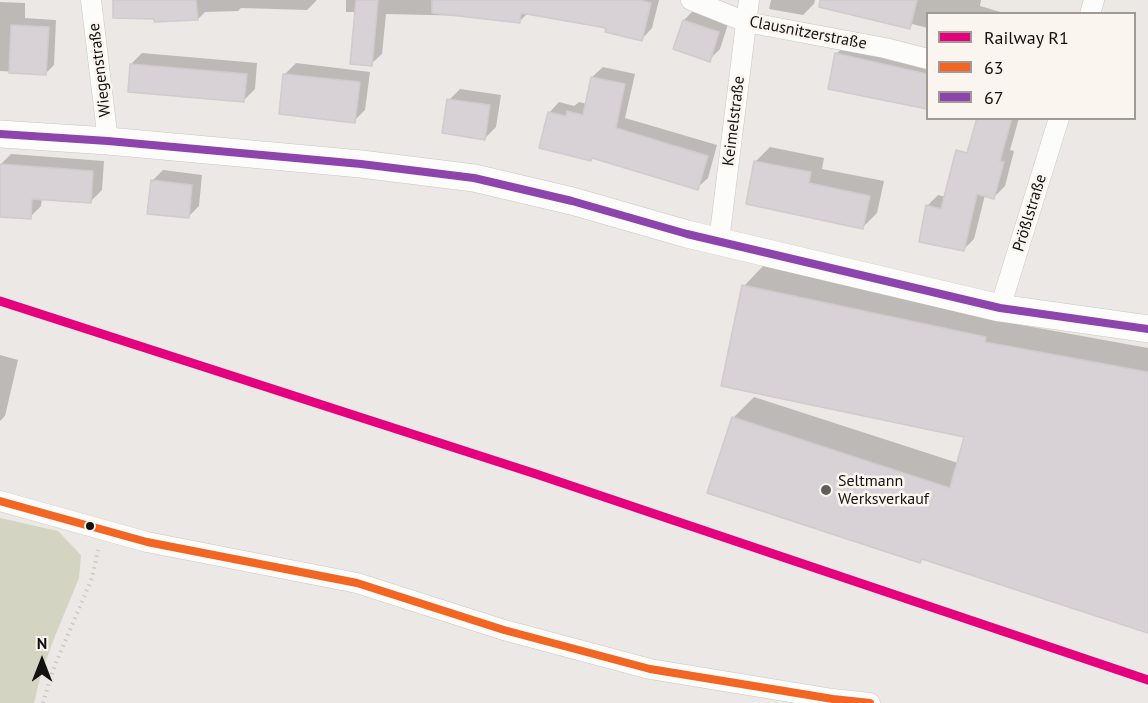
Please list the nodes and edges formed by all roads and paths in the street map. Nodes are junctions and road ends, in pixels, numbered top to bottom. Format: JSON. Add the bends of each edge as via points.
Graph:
{"nodes":[{"id":1,"x":91,"y":0,"type":"edge"},
{"id":2,"x":692,"y":0,"type":"edge"},
{"id":3,"x":749,"y":0,"type":"edge"},
{"id":4,"x":746,"y":22,"type":"junction"},
{"id":5,"x":926,"y":59,"type":"edge"},
{"id":6,"x":1058,"y":120,"type":"edge"},
{"id":7,"x":0,"y":134,"type":"edge"},
{"id":8,"x":108,"y":141,"type":"junction"},
{"id":9,"x":719,"y":241,"type":"junction"},
{"id":10,"x":1000,"y":308,"type":"junction"},
{"id":11,"x":1148,"y":329,"type":"edge"},
{"id":12,"x":0,"y":501,"type":"edge"},
{"id":13,"x":97,"y":529,"type":"junction"},
{"id":14,"x":43,"y":703,"type":"edge"},
{"id":15,"x":870,"y":703,"type":"edge"}],
"edges":[{"from":1,"to":8,"type":"street","name":"Wiegenstraße"},
{"from":2,"to":4,"type":"street","name":"Clausnitzerstraße"},
{"from":3,"to":4,"type":"street","name":"Keimelstraße"},
{"from":4,"to":5,"type":"street","name":"Clausnitzerstraße"},
{"from":4,"to":9,"type":"street","name":"Keimelstraße"},
{"from":6,"to":10,"type":"street","name":"Prößlstraße"},
{"from":7,"to":8,"type":"main road"},
{"from":8,"to":9,"type":"main road","via":[[474,178]]},
{"from":9,"to":10,"type":"main road"},
{"from":10,"to":11,"type":"main road"},
{"from":12,"to":13,"type":"street"},
{"from":13,"to":14,"type":"path","via":[[99,546],[92,578]]},
{"from":13,"to":15,"type":"street","via":[[357,583],[504,630],[650,669]]}]}
